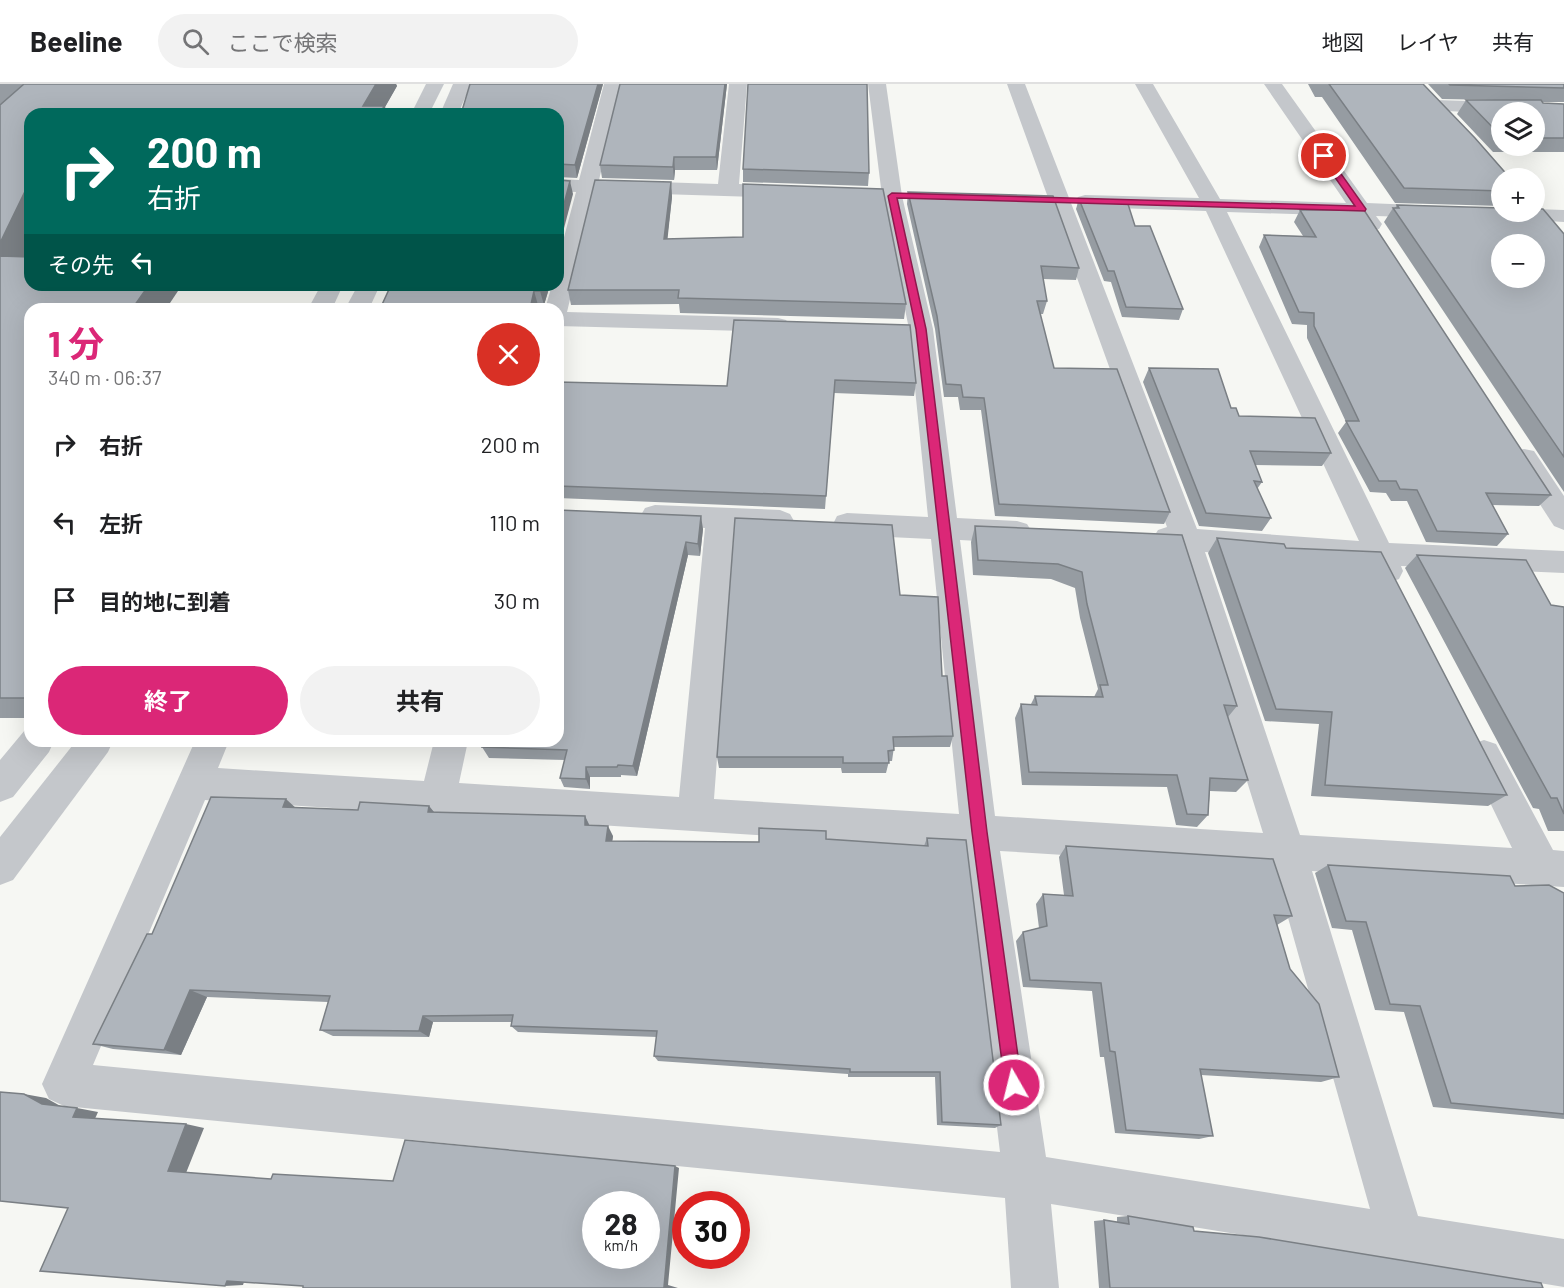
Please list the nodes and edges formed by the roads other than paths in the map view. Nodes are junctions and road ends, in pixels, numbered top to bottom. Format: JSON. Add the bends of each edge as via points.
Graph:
{"nodes":[{"id":1,"x":435,"y":84,"type":"edge"},
{"id":2,"x":462,"y":84,"type":"edge"},
{"id":3,"x":613,"y":84,"type":"edge"},
{"id":4,"x":738,"y":84,"type":"edge"},
{"id":5,"x":877,"y":84,"type":"edge"},
{"id":6,"x":1016,"y":84,"type":"edge"},
{"id":7,"x":1144,"y":84,"type":"edge"},
{"id":8,"x":1274,"y":84,"type":"edge"},
{"id":9,"x":1421,"y":91,"type":"edge"},
{"id":10,"x":1435,"y":106,"type":"junction"},
{"id":11,"x":423,"y":108,"type":"edge"},
{"id":12,"x":452,"y":108,"type":"edge"},
{"id":13,"x":1564,"y":110,"type":"edge"},
{"id":14,"x":1450,"y":122,"type":"edge"},
{"id":15,"x":564,"y":185,"type":"edge"},
{"id":16,"x":589,"y":186,"type":"junction"},
{"id":17,"x":728,"y":190,"type":"junction"},
{"id":18,"x":810,"y":193,"type":"edge"},
{"id":19,"x":1050,"y":200,"type":"junction"},
{"id":20,"x":1214,"y":206,"type":"junction"},
{"id":21,"x":1362,"y":209,"type":"junction"},
{"id":22,"x":1456,"y":212,"type":"edge"},
{"id":23,"x":1480,"y":213,"type":"edge"},
{"id":24,"x":1491,"y":213,"type":"edge"},
{"id":25,"x":1545,"y":213,"type":"edge"},
{"id":26,"x":1564,"y":216,"type":"edge"},
{"id":27,"x":1545,"y":221,"type":"edge"},
{"id":28,"x":1558,"y":236,"type":"edge"},
{"id":29,"x":1381,"y":239,"type":"edge"},
{"id":30,"x":564,"y":282,"type":"edge"},
{"id":31,"x":564,"y":320,"type":"edge"},
{"id":32,"x":804,"y":326,"type":"edge"},
{"id":33,"x":1512,"y":439,"type":"edge"},
{"id":34,"x":627,"y":514,"type":"edge"},
{"id":35,"x":720,"y":518,"type":"junction"},
{"id":36,"x":1564,"y":519,"type":"edge"},
{"id":37,"x":946,"y":529,"type":"junction"},
{"id":38,"x":1049,"y":533,"type":"edge"},
{"id":39,"x":1141,"y":537,"type":"edge"},
{"id":40,"x":1186,"y":538,"type":"junction"},
{"id":41,"x":1380,"y":554,"type":"junction"},
{"id":42,"x":1564,"y":562,"type":"edge"},
{"id":43,"x":1402,"y":596,"type":"edge"},
{"id":44,"x":1472,"y":732,"type":"edge"},
{"id":45,"x":32,"y":747,"type":"edge"},
{"id":46,"x":91,"y":747,"type":"edge"},
{"id":47,"x":209,"y":747,"type":"edge"},
{"id":48,"x":450,"y":747,"type":"edge"},
{"id":49,"x":194,"y":783,"type":"junction"},
{"id":50,"x":0,"y":786,"type":"edge"},
{"id":51,"x":438,"y":798,"type":"junction"},
{"id":52,"x":695,"y":815,"type":"junction"},
{"id":53,"x":979,"y":832,"type":"junction"},
{"id":54,"x":1287,"y":850,"type":"junction"},
{"id":55,"x":0,"y":867,"type":"edge"},
{"id":56,"x":1553,"y":869,"type":"edge"},
{"id":57,"x":1026,"y":1177,"type":"junction"},
{"id":58,"x":1401,"y":1237,"type":"junction"},
{"id":59,"x":1564,"y":1263,"type":"edge"},
{"id":60,"x":1035,"y":1288,"type":"edge"}],
"edges":[{"from":1,"to":11,"type":"street"},
{"from":2,"to":12,"type":"street"},
{"from":3,"to":16,"type":"street"},
{"from":4,"to":17,"type":"street"},
{"from":5,"to":37,"type":"street","via":[[910,329]]},
{"from":6,"to":19,"type":"street"},
{"from":7,"to":20,"type":"street"},
{"from":8,"to":21,"type":"street"},
{"from":9,"to":10,"type":"street"},
{"from":10,"to":13,"type":"street"},
{"from":10,"to":14,"type":"street"},
{"from":15,"to":16,"type":"street"},
{"from":16,"to":17,"type":"street"},
{"from":16,"to":30,"type":"street"},
{"from":17,"to":18,"type":"street"},
{"from":19,"to":20,"type":"street"},
{"from":19,"to":40,"type":"street"},
{"from":20,"to":21,"type":"street"},
{"from":20,"to":41,"type":"street"},
{"from":21,"to":22,"type":"street"},
{"from":21,"to":29,"type":"street"},
{"from":23,"to":24,"type":"street"},
{"from":25,"to":26,"type":"street"},
{"from":27,"to":28,"type":"street"},
{"from":31,"to":32,"type":"street"},
{"from":33,"to":36,"type":"street"},
{"from":34,"to":35,"type":"street"},
{"from":35,"to":37,"type":"street"},
{"from":35,"to":52,"type":"street"},
{"from":37,"to":38,"type":"street"},
{"from":37,"to":53,"type":"street"},
{"from":39,"to":40,"type":"street"},
{"from":40,"to":41,"type":"street"},
{"from":40,"to":54,"type":"street"},
{"from":41,"to":42,"type":"street"},
{"from":41,"to":43,"type":"street"},
{"from":44,"to":56,"type":"street"},
{"from":45,"to":50,"type":"street"},
{"from":46,"to":55,"type":"street"},
{"from":47,"to":49,"type":"street"},
{"from":48,"to":51,"type":"street"},
{"from":49,"to":51,"type":"street"},
{"from":49,"to":57,"type":"street","via":[[64,1084]]},
{"from":51,"to":52,"type":"street"},
{"from":52,"to":53,"type":"street"},
{"from":53,"to":54,"type":"street"},
{"from":53,"to":57,"type":"street"},
{"from":54,"to":56,"type":"street"},
{"from":54,"to":58,"type":"street"},
{"from":57,"to":58,"type":"street"},
{"from":57,"to":60,"type":"street"},
{"from":58,"to":59,"type":"street"}]}
